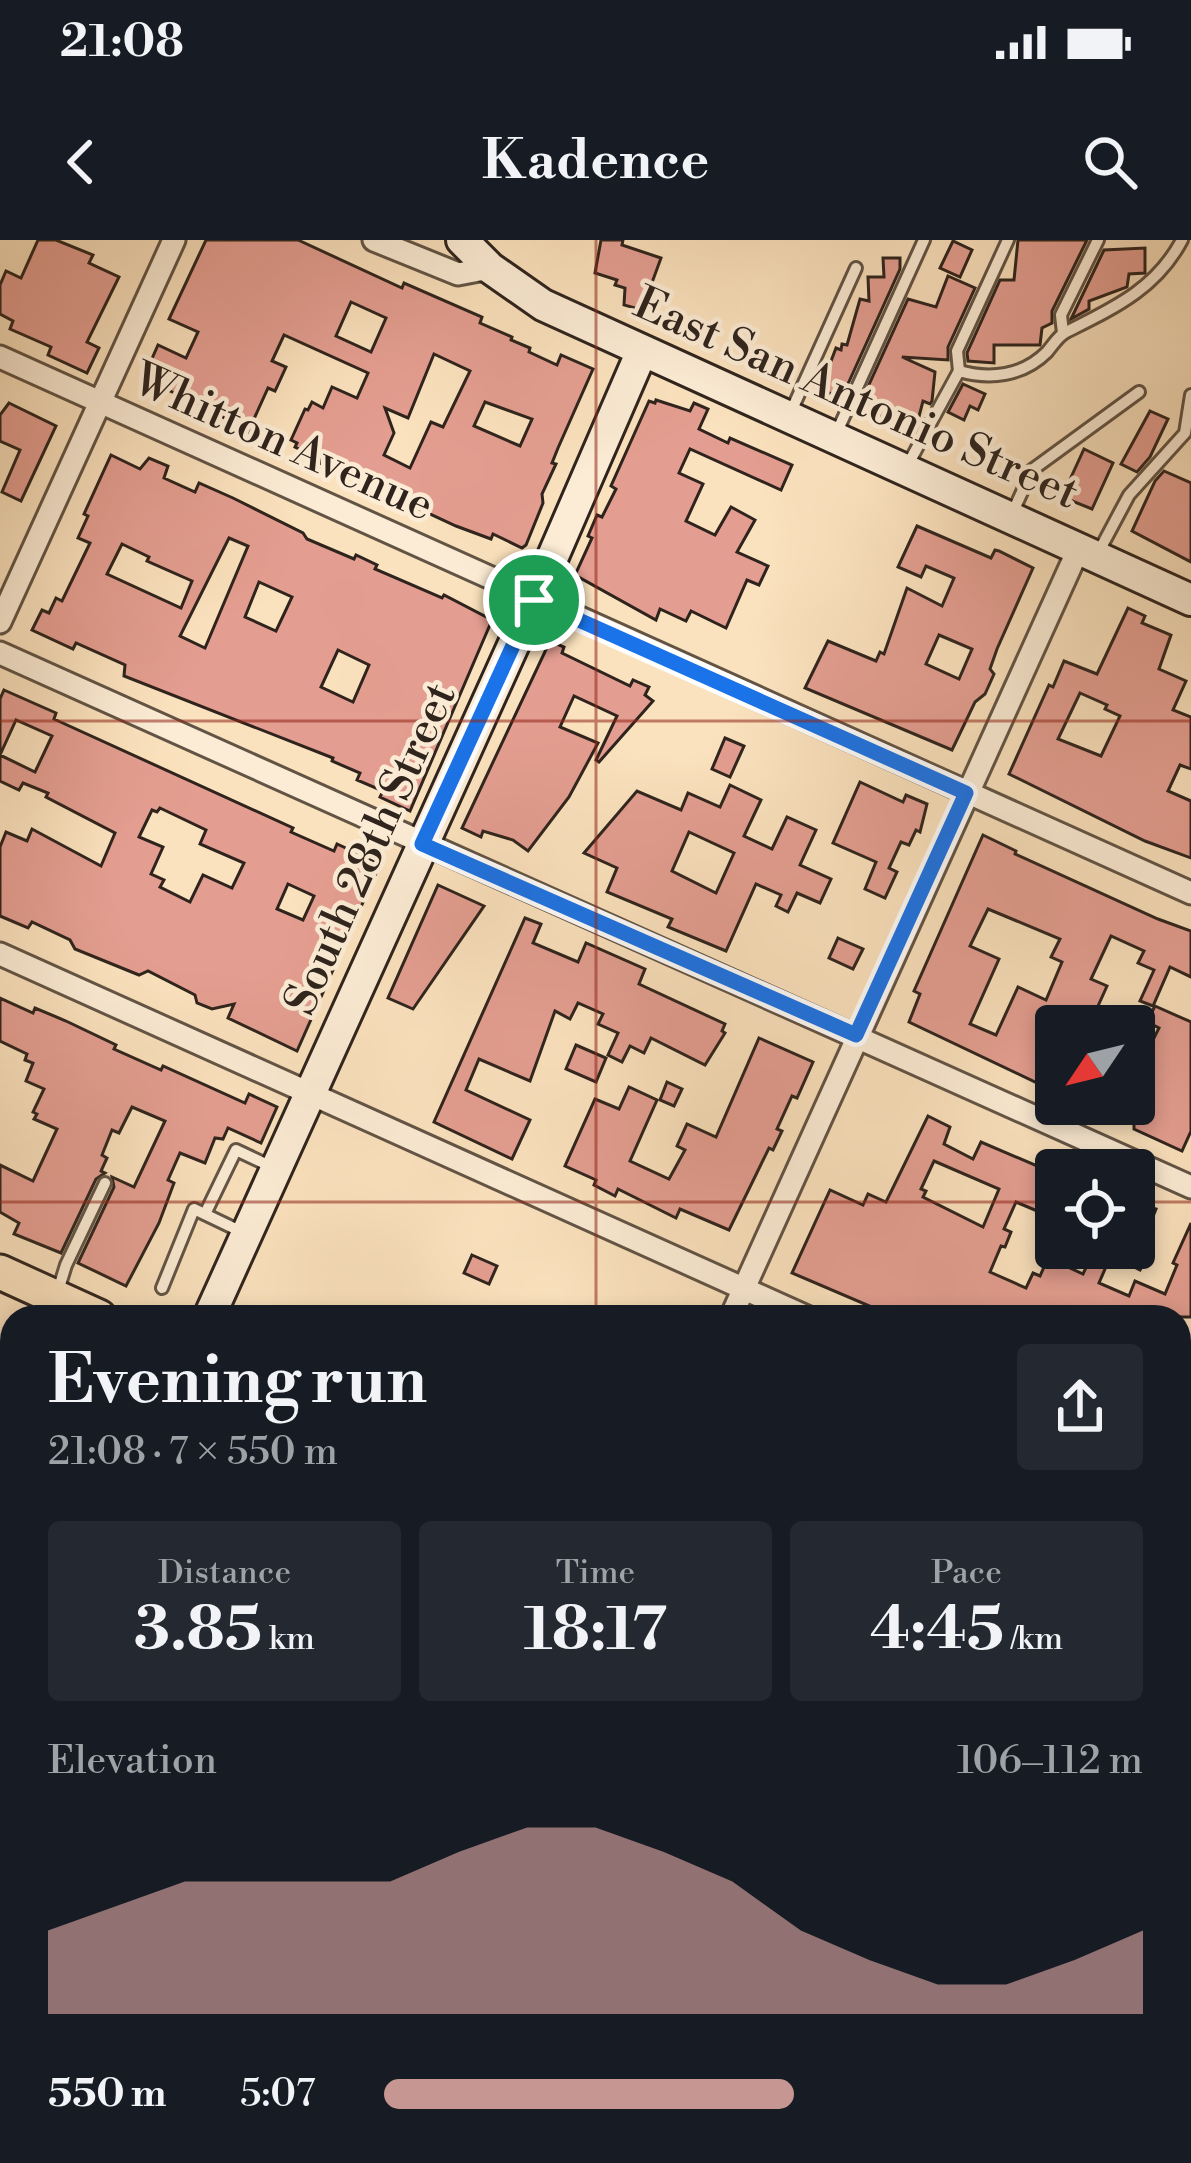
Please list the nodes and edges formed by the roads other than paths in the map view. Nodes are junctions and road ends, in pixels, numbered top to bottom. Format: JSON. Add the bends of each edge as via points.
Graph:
{"nodes":[{"id":1,"x":174,"y":240,"type":"edge"},
{"id":2,"x":374,"y":240,"type":"edge"},
{"id":3,"x":462,"y":240,"type":"edge"},
{"id":4,"x":924,"y":240,"type":"edge"},
{"id":5,"x":1008,"y":240,"type":"edge"},
{"id":6,"x":1098,"y":240,"type":"edge"},
{"id":7,"x":1182,"y":240,"type":"edge"},
{"id":8,"x":490,"y":268,"type":"junction"},
{"id":9,"x":856,"y":268,"type":"dead end"},
{"id":10,"x":1064,"y":333,"type":"junction"},
{"id":11,"x":642,"y":352,"type":"junction"},
{"id":12,"x":0,"y":358,"type":"edge"},
{"id":13,"x":959,"y":371,"type":"junction"},
{"id":14,"x":1139,"y":392,"type":"dead end"},
{"id":15,"x":1191,"y":395,"type":"edge"},
{"id":16,"x":100,"y":402,"type":"junction"},
{"id":17,"x":788,"y":419,"type":"junction"},
{"id":18,"x":834,"y":440,"type":"junction"},
{"id":19,"x":905,"y":471,"type":"junction"},
{"id":20,"x":1010,"y":519,"type":"junction"},
{"id":21,"x":1087,"y":554,"type":"junction"},
{"id":22,"x":534,"y":600,"type":"junction"},
{"id":23,"x":1191,"y":600,"type":"edge"},
{"id":24,"x":0,"y":622,"type":"edge"},
{"id":25,"x":0,"y":653,"type":"edge"},
{"id":26,"x":966,"y":793,"type":"junction"},
{"id":27,"x":422,"y":844,"type":"junction"},
{"id":28,"x":1191,"y":893,"type":"edge"},
{"id":29,"x":0,"y":954,"type":"edge"},
{"id":30,"x":856,"y":1035,"type":"junction"},
{"id":31,"x":311,"y":1094,"type":"junction"},
{"id":32,"x":277,"y":1168,"type":"junction"},
{"id":33,"x":105,"y":1183,"type":"dead end"},
{"id":34,"x":1191,"y":1187,"type":"edge"},
{"id":35,"x":206,"y":1214,"type":"junction"},
{"id":36,"x":246,"y":1234,"type":"junction"},
{"id":37,"x":0,"y":1272,"type":"edge"},
{"id":38,"x":743,"y":1287,"type":"junction"},
{"id":39,"x":161,"y":1288,"type":"dead end"},
{"id":40,"x":56,"y":1297,"type":"junction"},
{"id":41,"x":73,"y":1305,"type":"edge"},
{"id":42,"x":214,"y":1305,"type":"edge"},
{"id":43,"x":735,"y":1305,"type":"edge"},
{"id":44,"x":781,"y":1305,"type":"edge"}],
"edges":[{"from":1,"to":16,"type":"street"},
{"from":2,"to":8,"type":"street","via":[[458,274]]},
{"from":3,"to":8,"type":"street","name":"East San Antonio Street"},
{"from":4,"to":18,"type":"lane"},
{"from":5,"to":13,"type":"lane","via":[[957,351]]},
{"from":6,"to":10,"type":"lane","via":[[1060,315]]},
{"from":7,"to":10,"type":"lane","via":[[1159,278]]},
{"from":8,"to":11,"type":"street","name":"East San Antonio Street","via":[[543,305]]},
{"from":9,"to":17,"type":"lane"},
{"from":10,"to":13,"type":"lane","via":[[1043,356],[1006,375]]},
{"from":11,"to":17,"type":"street","name":"East San Antonio Street"},
{"from":11,"to":22,"type":"street","name":"South 28th Street"},
{"from":12,"to":16,"type":"street","name":"Whitton Avenue"},
{"from":13,"to":19,"type":"lane"},
{"from":14,"to":20,"type":"lane","via":[[1032,470]]},
{"from":15,"to":21,"type":"lane","via":[[1185,434]]},
{"from":16,"to":22,"type":"street","name":"Whitton Avenue"},
{"from":16,"to":24,"type":"street"},
{"from":17,"to":18,"type":"street","name":"East San Antonio Street"},
{"from":18,"to":19,"type":"street","name":"East San Antonio Street"},
{"from":19,"to":20,"type":"street","name":"East San Antonio Street"},
{"from":20,"to":21,"type":"street","name":"East San Antonio Street"},
{"from":21,"to":23,"type":"street","name":"East San Antonio Street"},
{"from":21,"to":26,"type":"street"},
{"from":22,"to":26,"type":"street","name":"Whitton Avenue"},
{"from":22,"to":27,"type":"street","name":"South 28th Street"},
{"from":25,"to":27,"type":"street"},
{"from":26,"to":28,"type":"street","name":"Whitton Avenue"},
{"from":26,"to":30,"type":"street"},
{"from":27,"to":30,"type":"street"},
{"from":27,"to":31,"type":"street","name":"South 28th Street"},
{"from":29,"to":31,"type":"street"},
{"from":30,"to":34,"type":"street"},
{"from":30,"to":38,"type":"street"},
{"from":31,"to":32,"type":"street","name":"South 28th Street"},
{"from":31,"to":38,"type":"street"},
{"from":32,"to":35,"type":"lane","via":[[236,1150]]},
{"from":32,"to":36,"type":"street","name":"South 28th Street"},
{"from":33,"to":40,"type":"lane"},
{"from":35,"to":36,"type":"lane"},
{"from":35,"to":39,"type":"lane","via":[[194,1209]]},
{"from":36,"to":42,"type":"street","name":"South 28th Street"},
{"from":37,"to":40,"type":"main road"},
{"from":38,"to":43,"type":"street"},
{"from":38,"to":44,"type":"street"},
{"from":40,"to":41,"type":"main road"}]}
